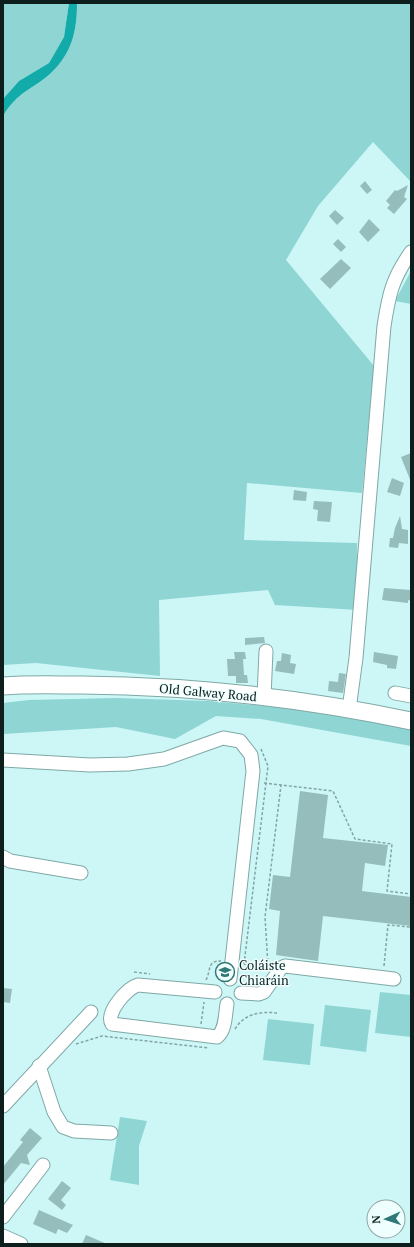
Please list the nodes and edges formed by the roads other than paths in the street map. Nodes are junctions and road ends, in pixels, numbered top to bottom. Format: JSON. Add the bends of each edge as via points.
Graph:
{"nodes":[{"id":1,"x":411,"y":252,"type":"edge"},
{"id":2,"x":266,"y":651,"type":"dead end"},
{"id":3,"x":3,"y":686,"type":"edge"},
{"id":4,"x":395,"y":693,"type":"dead end"},
{"id":5,"x":411,"y":696,"type":"edge"},
{"id":6,"x":264,"y":697,"type":"junction"},
{"id":7,"x":349,"y":709,"type":"junction"},
{"id":8,"x":411,"y":721,"type":"edge"},
{"id":9,"x":3,"y":760,"type":"edge"},
{"id":10,"x":3,"y":857,"type":"edge"},
{"id":11,"x":81,"y":873,"type":"dead end"},
{"id":12,"x":230,"y":979,"type":"junction"},
{"id":13,"x":389,"y":979,"type":"road end"},
{"id":14,"x":215,"y":992,"type":"junction"},
{"id":15,"x":240,"y":993,"type":"junction"},
{"id":16,"x":227,"y":1004,"type":"junction"},
{"id":17,"x":91,"y":1012,"type":"dead end"},
{"id":18,"x":39,"y":1066,"type":"junction"},
{"id":19,"x":3,"y":1106,"type":"edge"},
{"id":20,"x":111,"y":1133,"type":"dead end"},
{"id":21,"x":43,"y":1165,"type":"dead end"},
{"id":22,"x":3,"y":1217,"type":"edge"},
{"id":23,"x":3,"y":1236,"type":"edge"},
{"id":24,"x":21,"y":1244,"type":"edge"}],
"edges":[{"from":1,"to":7,"type":"street","via":[[398,270],[388,294],[356,658]]},
{"from":2,"to":6,"type":"street"},
{"from":3,"to":6,"type":"main road","name":"Old Galway Road","via":[[121,686],[204,690]]},
{"from":4,"to":5,"type":"street"},
{"from":6,"to":7,"type":"main road","name":"Old Galway Road"},
{"from":7,"to":8,"type":"main road","name":"Old Galway Road"},
{"from":9,"to":12,"type":"street","via":[[90,765],[128,764],[164,759],[223,738],[240,741],[251,755],[253,771]]},
{"from":10,"to":11,"type":"street","via":[[10,861]]},
{"from":12,"to":14,"type":"street","via":[[218,983]]},
{"from":12,"to":15,"type":"street","via":[[236,982]]},
{"from":13,"to":15,"type":"street","via":[[285,966],[264,992]]},
{"from":14,"to":16,"type":"street","via":[[219,1001]]},
{"from":14,"to":16,"type":"street","via":[[138,985],[132,987],[118,1002],[109,1020],[112,1024],[217,1037],[223,1029]]},
{"from":15,"to":16,"type":"street","via":[[234,1003]]},
{"from":17,"to":18,"type":"street"},
{"from":18,"to":19,"type":"street"},
{"from":18,"to":20,"type":"street","via":[[54,1112],[63,1127]]},
{"from":21,"to":22,"type":"street"},
{"from":23,"to":24,"type":"street"}]}
